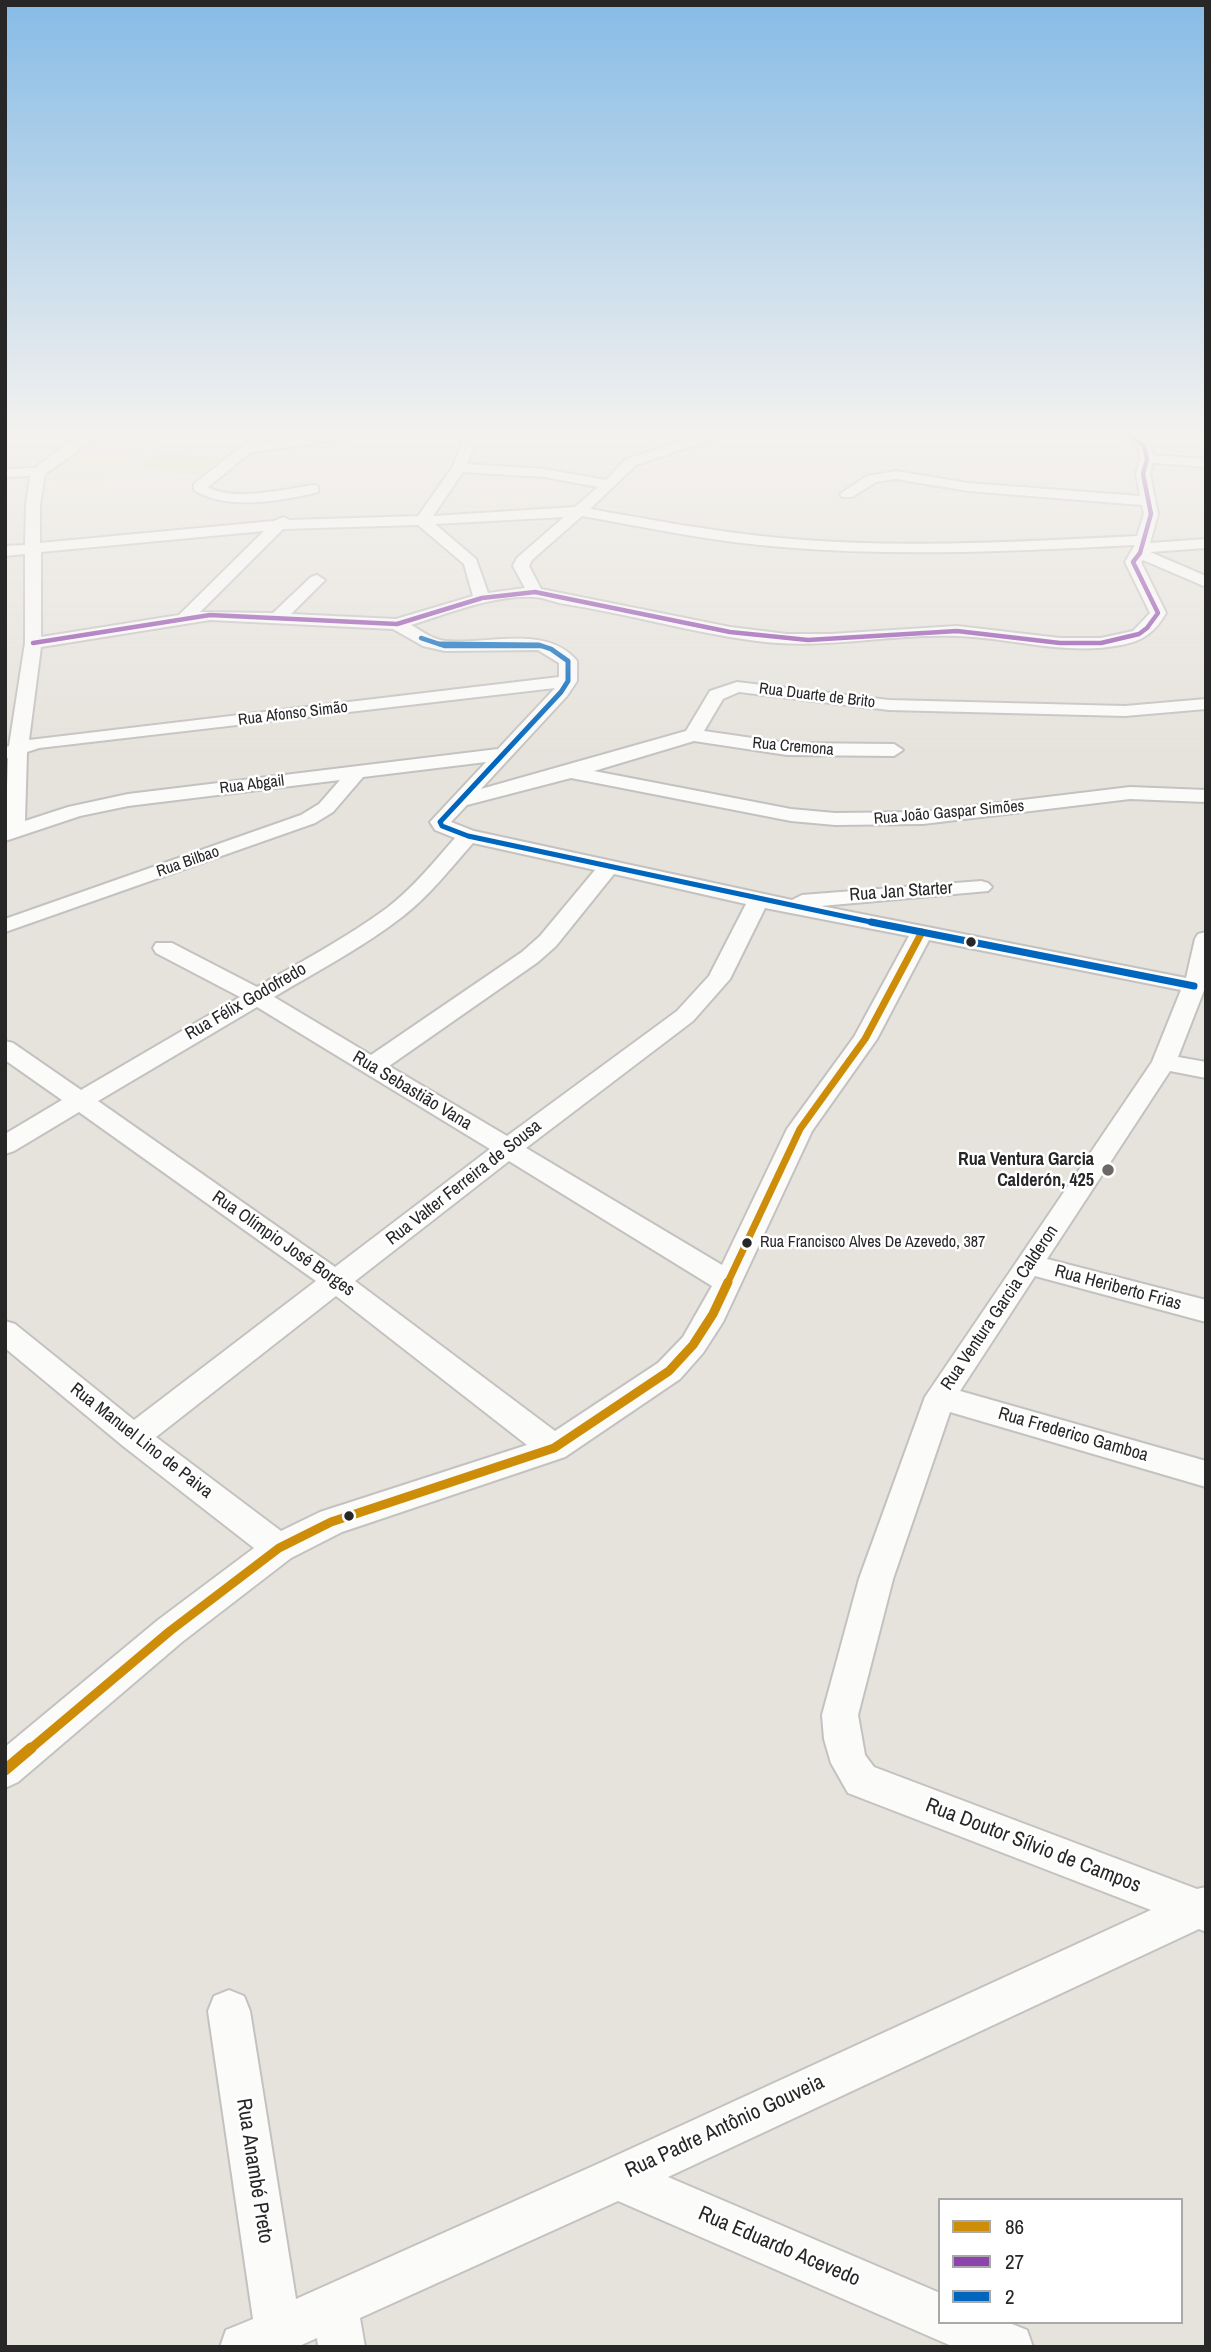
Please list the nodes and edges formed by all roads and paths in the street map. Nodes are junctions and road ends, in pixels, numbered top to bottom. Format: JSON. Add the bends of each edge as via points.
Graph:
{"nodes":[{"id":1,"x":35,"y":540,"type":"edge"},
{"id":2,"x":129,"y":540,"type":"edge"},
{"id":3,"x":263,"y":540,"type":"edge"},
{"id":4,"x":444,"y":540,"type":"edge"},
{"id":5,"x":546,"y":540,"type":"edge"},
{"id":6,"x":759,"y":540,"type":"edge"},
{"id":7,"x":1143,"y":540,"type":"edge"},
{"id":8,"x":1206,"y":543,"type":"edge"},
{"id":9,"x":1141,"y":547,"type":"junction"},
{"id":10,"x":35,"y":549,"type":"junction"},
{"id":11,"x":5,"y":551,"type":"edge"},
{"id":12,"x":317,"y":580,"type":"dead end"},
{"id":13,"x":1206,"y":582,"type":"edge"},
{"id":14,"x":535,"y":592,"type":"junction"},
{"id":15,"x":482,"y":598,"type":"junction"},
{"id":16,"x":185,"y":618,"type":"junction"},
{"id":17,"x":276,"y":619,"type":"junction"},
{"id":18,"x":397,"y":624,"type":"junction"},
{"id":19,"x":33,"y":643,"type":"junction"},
{"id":20,"x":568,"y":681,"type":"junction"},
{"id":21,"x":1206,"y":704,"type":"edge"},
{"id":22,"x":694,"y":736,"type":"junction"},
{"id":23,"x":894,"y":750,"type":"dead end"},
{"id":24,"x":11,"y":751,"type":"edge"},
{"id":25,"x":502,"y":754,"type":"junction"},
{"id":26,"x":569,"y":772,"type":"junction"},
{"id":27,"x":356,"y":774,"type":"junction"},
{"id":28,"x":1206,"y":796,"type":"edge"},
{"id":29,"x":462,"y":800,"type":"junction"},
{"id":30,"x":10,"y":833,"type":"edge"},
{"id":31,"x":468,"y":836,"type":"junction"},
{"id":32,"x":608,"y":868,"type":"junction"},
{"id":33,"x":981,"y":887,"type":"dead end"},
{"id":34,"x":769,"y":902,"type":"junction"},
{"id":35,"x":5,"y":926,"type":"edge"},
{"id":36,"x":922,"y":932,"type":"junction"},
{"id":37,"x":1206,"y":939,"type":"edge"},
{"id":38,"x":164,"y":948,"type":"dead end"},
{"id":39,"x":1200,"y":972,"type":"edge"},
{"id":40,"x":256,"y":996,"type":"junction"},
{"id":41,"x":5,"y":1048,"type":"edge"},
{"id":42,"x":1164,"y":1062,"type":"junction"},
{"id":43,"x":372,"y":1066,"type":"junction"},
{"id":44,"x":1206,"y":1070,"type":"edge"},
{"id":45,"x":79,"y":1100,"type":"junction"},
{"id":46,"x":5,"y":1145,"type":"edge"},
{"id":47,"x":507,"y":1149,"type":"junction"},
{"id":48,"x":1030,"y":1265,"type":"junction"},
{"id":49,"x":337,"y":1282,"type":"junction"},
{"id":50,"x":728,"y":1282,"type":"junction"},
{"id":51,"x":1206,"y":1311,"type":"edge"},
{"id":52,"x":5,"y":1332,"type":"edge"},
{"id":53,"x":940,"y":1397,"type":"junction"},
{"id":54,"x":134,"y":1437,"type":"junction"},
{"id":55,"x":554,"y":1448,"type":"junction"},
{"id":56,"x":1206,"y":1474,"type":"edge"},
{"id":57,"x":279,"y":1548,"type":"junction"},
{"id":58,"x":5,"y":1770,"type":"edge"},
{"id":59,"x":860,"y":1780,"type":"joint"},
{"id":60,"x":1203,"y":1909,"type":"edge"},
{"id":61,"x":229,"y":2011,"type":"dead end"},
{"id":62,"x":618,"y":2178,"type":"junction"},
{"id":63,"x":938,"y":2316,"type":"edge"},
{"id":64,"x":956,"y":2324,"type":"edge"},
{"id":65,"x":338,"y":2325,"type":"edge"},
{"id":66,"x":261,"y":2339,"type":"edge"},
{"id":67,"x":1010,"y":2347,"type":"edge"}],
"edges":[{"from":1,"to":10,"type":"street"},
{"from":2,"to":10,"type":"street"},
{"from":3,"to":16,"type":"street"},
{"from":4,"to":15,"type":"street","via":[[471,562]]},
{"from":5,"to":14,"type":"street","via":[[521,566]]},
{"from":6,"to":9,"type":"street","via":[[872,547]]},
{"from":7,"to":9,"type":"street"},
{"from":8,"to":9,"type":"street"},
{"from":9,"to":13,"type":"street"},
{"from":9,"to":14,"type":"street","via":[[1133,562],[1158,613],[1151,626],[1137,636],[1093,643],[956,631],[786,639]]},
{"from":10,"to":11,"type":"street"},
{"from":10,"to":19,"type":"street"},
{"from":12,"to":17,"type":"street"},
{"from":14,"to":15,"type":"street"},
{"from":15,"to":18,"type":"street"},
{"from":16,"to":17,"type":"street"},
{"from":16,"to":19,"type":"street"},
{"from":17,"to":18,"type":"street"},
{"from":18,"to":20,"type":"street","via":[[445,646],[551,649],[568,661]]},
{"from":19,"to":24,"type":"street","via":[[22,667]]},
{"from":20,"to":24,"type":"street","name":"Rua Afonso Simão","via":[[37,743]]},
{"from":20,"to":25,"type":"street"},
{"from":21,"to":22,"type":"street","name":"Rua Duarte de Brito","via":[[1125,711],[889,705],[737,687],[716,695]]},
{"from":22,"to":23,"type":"street","name":"Rua Cremona","via":[[788,749]]},
{"from":22,"to":26,"type":"street"},
{"from":24,"to":30,"type":"street"},
{"from":25,"to":27,"type":"street","name":"Rua Abgail"},
{"from":25,"to":29,"type":"street"},
{"from":26,"to":28,"type":"street","name":"Rua João Gaspar Simões","via":[[791,815],[861,820],[922,818],[1130,793]]},
{"from":26,"to":29,"type":"street"},
{"from":27,"to":30,"type":"street","name":"Rua Abgail","via":[[128,800],[75,811]]},
{"from":27,"to":35,"type":"street","name":"Rua Bilbao","via":[[326,808],[308,819]]},
{"from":29,"to":31,"type":"street","via":[[440,822]]},
{"from":31,"to":32,"type":"street"},
{"from":31,"to":40,"type":"street","name":"Rua Félix Godofredo","via":[[395,912]]},
{"from":32,"to":34,"type":"street"},
{"from":32,"to":43,"type":"street","via":[[530,957]]},
{"from":33,"to":34,"type":"street","name":"Rua Jan Starter"},
{"from":34,"to":36,"type":"street"},
{"from":34,"to":47,"type":"street","name":"Rua Valter Ferreira de Sousa","via":[[719,979],[685,1017]]},
{"from":36,"to":39,"type":"street"},
{"from":36,"to":50,"type":"street","via":[[865,1039],[800,1129]]},
{"from":37,"to":39,"type":"street","name":"Rua Ventura Garcia Calderon"},
{"from":38,"to":40,"type":"street","name":"Rua Sebastião Vana"},
{"from":39,"to":42,"type":"street","name":"Rua Ventura Garcia Calderon"},
{"from":40,"to":43,"type":"street","name":"Rua Sebastião Vana"},
{"from":40,"to":45,"type":"street","name":"Rua Félix Godofredo"},
{"from":41,"to":45,"type":"street","name":"Rua Olímpio José Borges"},
{"from":42,"to":44,"type":"street"},
{"from":42,"to":48,"type":"street","name":"Rua Ventura Garcia Calderon"},
{"from":43,"to":47,"type":"street","name":"Rua Sebastião Vana"},
{"from":45,"to":46,"type":"street","name":"Rua Félix Godofredo"},
{"from":45,"to":49,"type":"street","name":"Rua Olímpio José Borges"},
{"from":47,"to":49,"type":"street","name":"Rua Valter Ferreira de Sousa"},
{"from":47,"to":50,"type":"street","name":"Rua Sebastião Vana"},
{"from":48,"to":51,"type":"street","name":"Rua Heriberto Frias"},
{"from":48,"to":53,"type":"street","name":"Rua Ventura Garcia Calderon"},
{"from":49,"to":54,"type":"street","name":"Rua Valter Ferreira de Sousa"},
{"from":49,"to":55,"type":"street","name":"Rua Olímpio José Borges"},
{"from":50,"to":55,"type":"street","via":[[693,1345],[669,1371]]},
{"from":52,"to":54,"type":"street","name":"Rua Manuel Lino de Paiva"},
{"from":53,"to":56,"type":"street","name":"Rua Frederico Gamboa"},
{"from":53,"to":59,"type":"street","name":"Rua Ventura Garcia Calderon","via":[[876,1579],[840,1715],[849,1763]]},
{"from":54,"to":57,"type":"street","name":"Rua Manuel Lino de Paiva"},
{"from":55,"to":57,"type":"street","via":[[331,1522]]},
{"from":57,"to":58,"type":"street","via":[[170,1630]]},
{"from":59,"to":60,"type":"street","name":"Rua Doutor Sílvio de Campos"},
{"from":60,"to":62,"type":"street","name":"Rua Padre Antônio Gouveia"},
{"from":61,"to":66,"type":"street","name":"Rua Anambé Preto"},
{"from":62,"to":63,"type":"street","name":"Rua Eduardo Acevedo"},
{"from":62,"to":65,"type":"street","name":"Rua Padre Antônio Gouveia"},
{"from":64,"to":67,"type":"street"},
{"from":65,"to":66,"type":"street","name":"Rua Padre Antônio Gouveia"}]}
